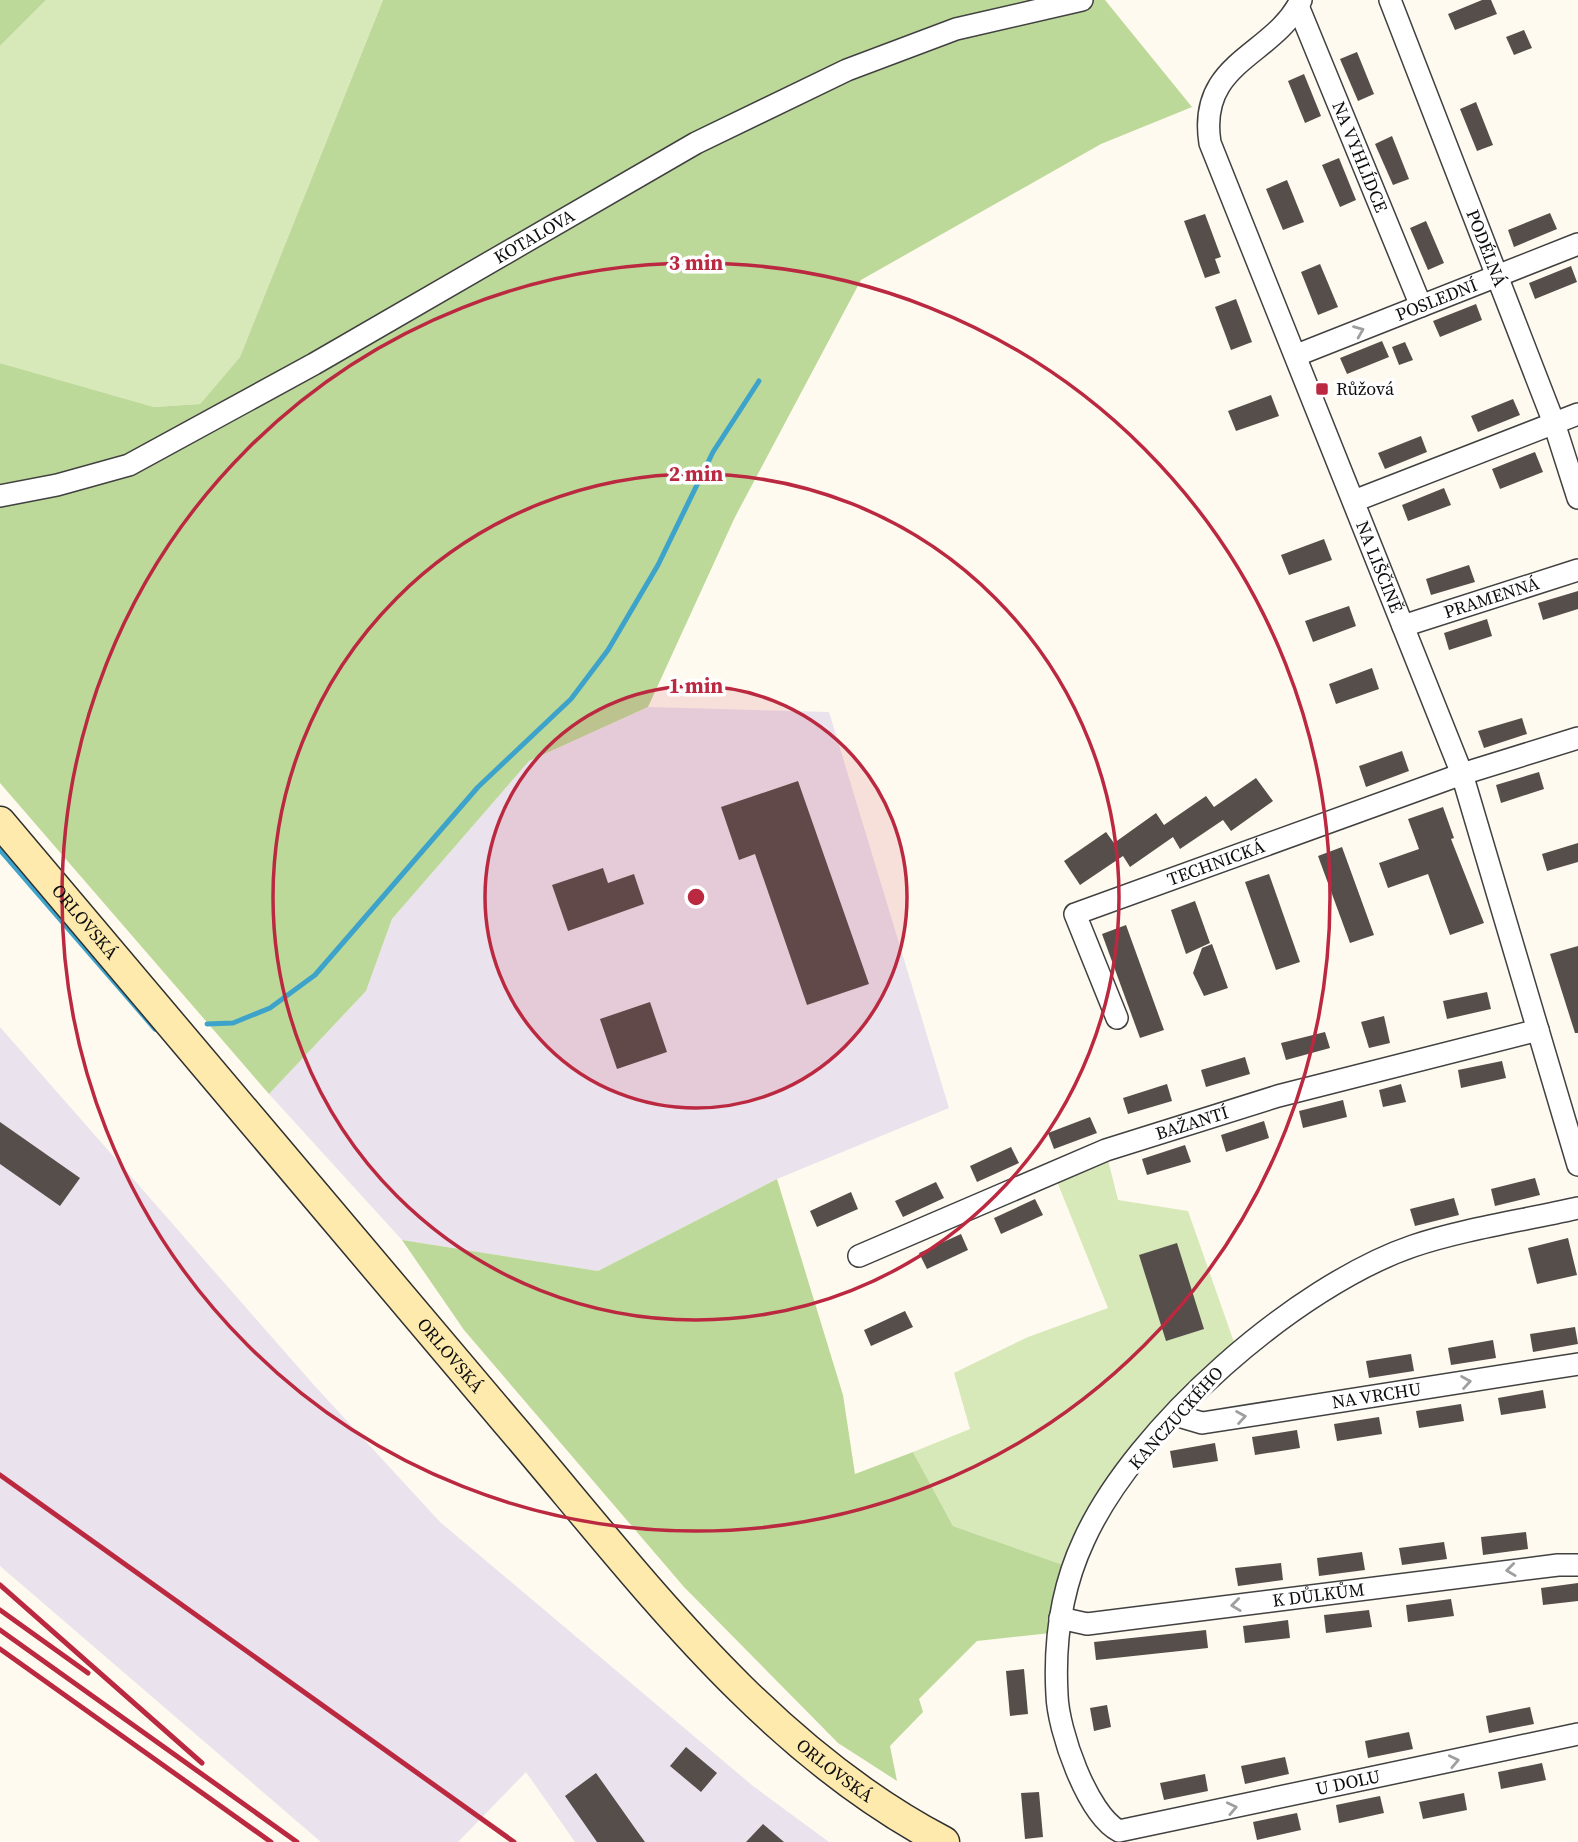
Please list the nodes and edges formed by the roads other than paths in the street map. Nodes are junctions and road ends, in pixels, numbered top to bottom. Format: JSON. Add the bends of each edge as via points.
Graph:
{"nodes":[{"id":1,"x":1082,"y":0,"type":"edge"},
{"id":2,"x":1390,"y":0,"type":"edge"},
{"id":3,"x":1300,"y":3,"type":"edge"},
{"id":4,"x":1578,"y":244,"type":"edge"},
{"id":5,"x":1497,"y":276,"type":"junction"},
{"id":6,"x":1421,"y":306,"type":"junction"},
{"id":7,"x":1297,"y":355,"type":"junction"},
{"id":8,"x":1578,"y":414,"type":"edge"},
{"id":9,"x":1554,"y":423,"type":"junction"},
{"id":10,"x":0,"y":496,"type":"edge"},
{"id":11,"x":1578,"y":498,"type":"edge"},
{"id":12,"x":1354,"y":501,"type":"junction"},
{"id":13,"x":1578,"y":570,"type":"edge"},
{"id":14,"x":1404,"y":626,"type":"junction"},
{"id":15,"x":1578,"y":738,"type":"edge"},
{"id":16,"x":1462,"y":774,"type":"junction"},
{"id":17,"x":0,"y":822,"type":"edge"},
{"id":18,"x":1117,"y":1018,"type":"dead end"},
{"id":19,"x":1538,"y":1030,"type":"junction"},
{"id":20,"x":1578,"y":1165,"type":"edge"},
{"id":21,"x":1578,"y":1208,"type":"edge"},
{"id":22,"x":859,"y":1256,"type":"dead end"},
{"id":23,"x":1578,"y":1364,"type":"edge"},
{"id":24,"x":1175,"y":1415,"type":"junction"},
{"id":25,"x":1578,"y":1565,"type":"edge"},
{"id":26,"x":1060,"y":1618,"type":"junction"},
{"id":27,"x":1578,"y":1734,"type":"edge"},
{"id":28,"x":1119,"y":1831,"type":"joint"},
{"id":29,"x":944,"y":1842,"type":"edge"}],
"edges":[{"from":1,"to":10,"type":"street","name":"KOTALOVA","via":[[956,29],[847,70],[696,143],[314,364],[129,465]]},
{"from":2,"to":5,"type":"street","name":"PODÉLNÁ"},
{"from":3,"to":6,"type":"street","name":"NA VYHLÍDCE"},
{"from":3,"to":7,"type":"street","name":"NA LIŠČINĚ","via":[[1224,77],[1214,95],[1208,126],[1212,151]]},
{"from":4,"to":5,"type":"street","name":"POSLEDNÍ"},
{"from":5,"to":6,"type":"street","name":"POSLEDNÍ"},
{"from":5,"to":9,"type":"street","name":"PODÉLNÁ"},
{"from":7,"to":6,"type":"street","name":"POSLEDNÍ","one_way":true},
{"from":7,"to":12,"type":"street","name":"NA LIŠČINĚ"},
{"from":8,"to":9,"type":"street"},
{"from":9,"to":11,"type":"street","name":"PODÉLNÁ"},
{"from":9,"to":12,"type":"street"},
{"from":12,"to":14,"type":"street","name":"NA LIŠČINĚ"},
{"from":13,"to":14,"type":"street","name":"PRAMENNÁ"},
{"from":14,"to":16,"type":"street","name":"NA LIŠČINĚ"},
{"from":15,"to":16,"type":"street"},
{"from":16,"to":18,"type":"street","name":"TECHNICKÁ","via":[[1075,914]]},
{"from":16,"to":19,"type":"street","name":"NA LIŠČINĚ"},
{"from":17,"to":29,"type":"main road","name":"ORLOVSKÁ","via":[[717,1663],[776,1725],[812,1754]]},
{"from":19,"to":20,"type":"street","name":"NA LIŠČINĚ"},
{"from":19,"to":22,"type":"street","name":"BAŽANTÍ","via":[[1278,1096],[1106,1150]]},
{"from":21,"to":24,"type":"street","name":"KANCZUCKÉHO","via":[[1412,1246],[1330,1286],[1242,1347]]},
{"from":24,"to":23,"type":"street","name":"NA VRCHU","one_way":true,"via":[[1202,1423]]},
{"from":24,"to":26,"type":"street","name":"KANCZUCKÉHO","via":[[1097,1514],[1072,1569]]},
{"from":25,"to":26,"type":"street","name":"K DŮLKŮM","one_way":true,"via":[[1087,1624]]},
{"from":26,"to":28,"type":"street","name":"KANCZUCKÉHO","via":[[1055,1661],[1057,1706],[1074,1764],[1099,1811]]},
{"from":28,"to":27,"type":"street","name":"U DOLU","one_way":true}]}
